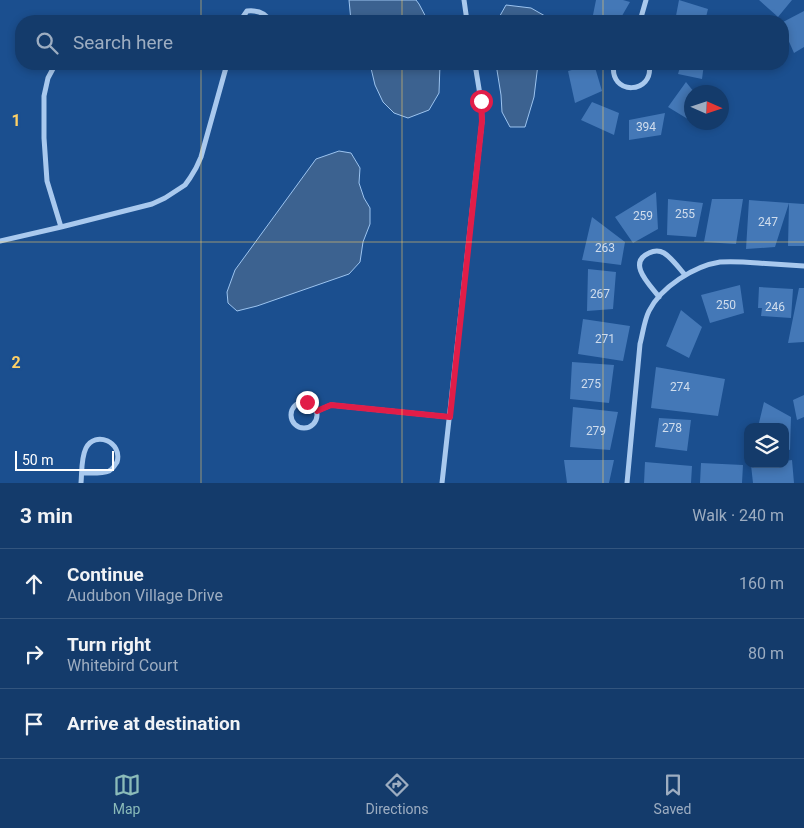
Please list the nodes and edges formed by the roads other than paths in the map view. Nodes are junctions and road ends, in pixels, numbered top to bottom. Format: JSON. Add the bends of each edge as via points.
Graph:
{"nodes":[{"id":1,"x":464,"y":0,"type":"edge"},
{"id":2,"x":646,"y":0,"type":"edge"},
{"id":3,"x":244,"y":15,"type":"edge"},
{"id":4,"x":265,"y":15,"type":"edge"},
{"id":5,"x":466,"y":15,"type":"edge"},
{"id":6,"x":642,"y":15,"type":"edge"},
{"id":7,"x":52,"y":70,"type":"edge"},
{"id":8,"x":225,"y":70,"type":"edge"},
{"id":9,"x":476,"y":70,"type":"edge"},
{"id":10,"x":613,"y":70,"type":"edge"},
{"id":11,"x":650,"y":70,"type":"edge"},
{"id":12,"x":60,"y":227,"type":"junction"},
{"id":13,"x":0,"y":241,"type":"edge"},
{"id":14,"x":804,"y":266,"type":"edge"},
{"id":15,"x":685,"y":275,"type":"junction"},
{"id":16,"x":660,"y":297,"type":"junction"},
{"id":17,"x":317,"y":411,"type":"junction"},
{"id":18,"x":450,"y":417,"type":"junction"},
{"id":19,"x":82,"y":473,"type":"junction"},
{"id":20,"x":81,"y":483,"type":"edge"},
{"id":21,"x":442,"y":483,"type":"edge"},
{"id":22,"x":627,"y":483,"type":"edge"}],
"edges":[{"from":1,"to":5,"type":"street"},
{"from":2,"to":6,"type":"street"},
{"from":3,"to":4,"type":"street","via":[[254,10]]},
{"from":7,"to":12,"type":"street","via":[[44,96],[44,138],[47,181]]},
{"from":8,"to":12,"type":"street","via":[[201,157],[184,184],[152,204]]},
{"from":9,"to":18,"type":"street","via":[[482,121]]},
{"from":10,"to":11,"type":"street","via":[[618,82],[630,88],[642,85]]},
{"from":12,"to":13,"type":"street"},
{"from":14,"to":15,"type":"street","via":[[720,262]]},
{"from":15,"to":16,"type":"street"},
{"from":15,"to":16,"type":"street","via":[[660,251],[644,256],[640,269],[642,276]]},
{"from":16,"to":22,"type":"street","via":[[650,310],[640,344]]},
{"from":17,"to":17,"type":"street","via":[[311,404],[303,402],[294,406],[290,414],[295,426],[307,429],[317,420]]},
{"from":17,"to":18,"type":"street","via":[[331,405]]},
{"from":18,"to":21,"type":"street"},
{"from":19,"to":19,"type":"street","via":[[84,454],[90,442],[110,441],[118,456],[114,466],[104,472]]},
{"from":19,"to":20,"type":"street"}]}
